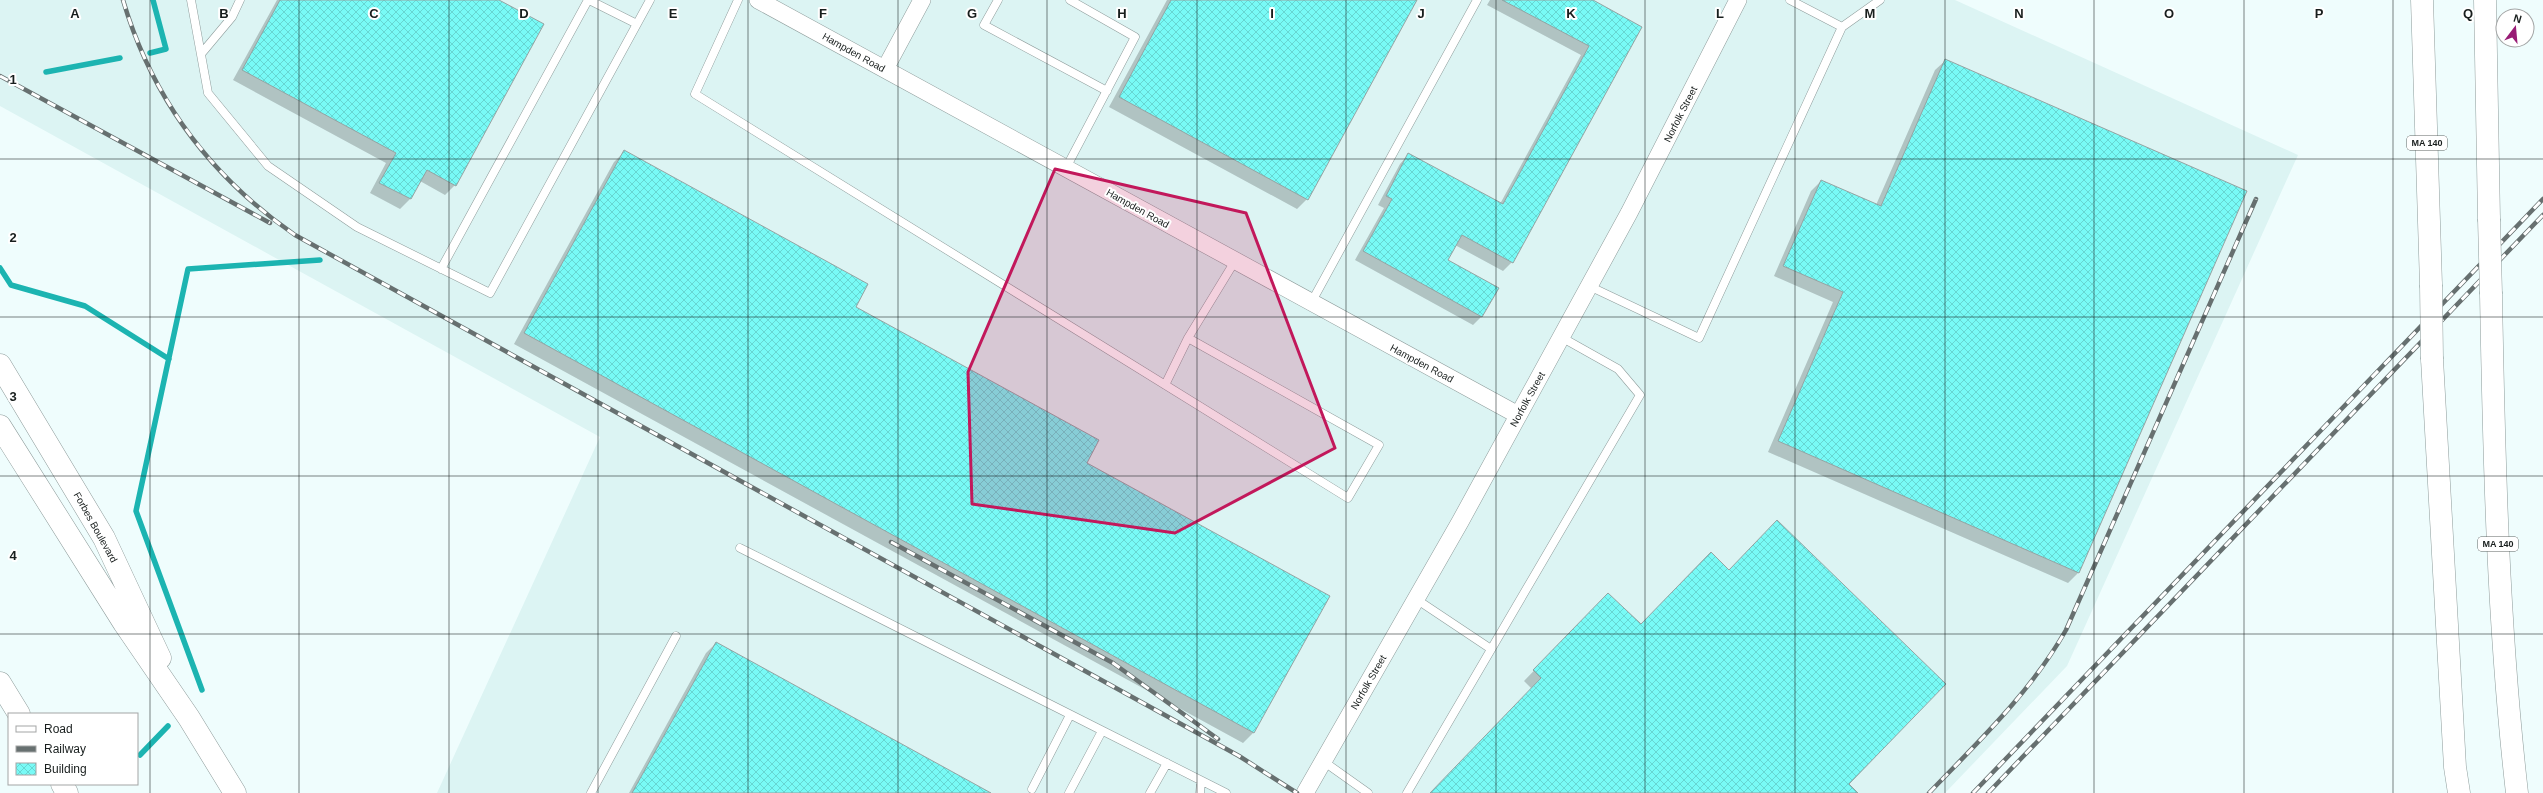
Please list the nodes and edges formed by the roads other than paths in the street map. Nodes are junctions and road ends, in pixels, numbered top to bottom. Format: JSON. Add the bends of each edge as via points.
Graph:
{"nodes":[{"id":1,"x":191,"y":0,"type":"edge"},
{"id":2,"x":240,"y":0,"type":"edge"},
{"id":3,"x":588,"y":0,"type":"edge"},
{"id":4,"x":650,"y":0,"type":"edge"},
{"id":5,"x":738,"y":0,"type":"edge"},
{"id":6,"x":922,"y":0,"type":"edge"},
{"id":7,"x":998,"y":0,"type":"edge"},
{"id":8,"x":1070,"y":0,"type":"edge"},
{"id":9,"x":1477,"y":0,"type":"edge"},
{"id":10,"x":1738,"y":0,"type":"edge"},
{"id":11,"x":1790,"y":0,"type":"edge"},
{"id":12,"x":1880,"y":0,"type":"edge"},
{"id":13,"x":2422,"y":0,"type":"edge"},
{"id":14,"x":2485,"y":0,"type":"edge"},
{"id":15,"x":769,"y":2,"type":"edge"},
{"id":16,"x":637,"y":24,"type":"junction"},
{"id":17,"x":1842,"y":26,"type":"junction"},
{"id":18,"x":201,"y":54,"type":"junction"},
{"id":19,"x":885,"y":68,"type":"junction"},
{"id":20,"x":1107,"y":91,"type":"junction"},
{"id":21,"x":1066,"y":168,"type":"junction"},
{"id":22,"x":1235,"y":261,"type":"junction"},
{"id":23,"x":441,"y":269,"type":"junction"},
{"id":24,"x":1589,"y":286,"type":"junction"},
{"id":25,"x":1311,"y":303,"type":"junction"},
{"id":26,"x":1561,"y":337,"type":"junction"},
{"id":27,"x":1188,"y":338,"type":"junction"},
{"id":28,"x":0,"y":365,"type":"edge"},
{"id":29,"x":1165,"y":385,"type":"junction"},
{"id":30,"x":1518,"y":415,"type":"junction"},
{"id":31,"x":0,"y":426,"type":"edge"},
{"id":32,"x":740,"y":548,"type":"dead end"},
{"id":33,"x":1416,"y":599,"type":"junction"},
{"id":34,"x":676,"y":636,"type":"dead end"},
{"id":35,"x":1491,"y":649,"type":"junction"},
{"id":36,"x":0,"y":683,"type":"edge"},
{"id":37,"x":18,"y":713,"type":"edge"},
{"id":38,"x":1070,"y":715,"type":"junction"},
{"id":39,"x":189,"y":718,"type":"junction"},
{"id":40,"x":1102,"y":731,"type":"junction"},
{"id":41,"x":1323,"y":761,"type":"junction"},
{"id":42,"x":1167,"y":763,"type":"junction"},
{"id":43,"x":1201,"y":781,"type":"junction"},
{"id":44,"x":1032,"y":789,"type":"dead end"},
{"id":45,"x":235,"y":793,"type":"edge"},
{"id":46,"x":592,"y":793,"type":"edge"},
{"id":47,"x":1068,"y":793,"type":"edge"},
{"id":48,"x":1150,"y":793,"type":"edge"},
{"id":49,"x":1200,"y":793,"type":"edge"},
{"id":50,"x":1226,"y":793,"type":"edge"},
{"id":51,"x":1305,"y":793,"type":"edge"},
{"id":52,"x":1368,"y":793,"type":"edge"},
{"id":53,"x":1407,"y":793,"type":"edge"},
{"id":54,"x":2459,"y":793,"type":"edge"},
{"id":55,"x":2517,"y":793,"type":"edge"}],
"edges":[{"from":1,"to":18,"type":"lane"},
{"from":2,"to":18,"type":"lane","via":[[232,17]]},
{"from":3,"to":16,"type":"lane"},
{"from":3,"to":23,"type":"lane"},
{"from":4,"to":16,"type":"lane"},
{"from":5,"to":29,"type":"lane","via":[[695,94]]},
{"from":6,"to":19,"type":"street"},
{"from":7,"to":20,"type":"lane","via":[[984,25]]},
{"from":8,"to":20,"type":"lane","via":[[1135,37]]},
{"from":9,"to":25,"type":"lane"},
{"from":10,"to":24,"type":"street","name":"Norfolk Street","via":[[1633,206]]},
{"from":11,"to":17,"type":"lane"},
{"from":12,"to":17,"type":"lane"},
{"from":13,"to":54,"type":"main road","number":"MA 140","bridge":true,"via":[[2432,359]]},
{"from":14,"to":55,"type":"main road","number":"MA 140","bridge":true,"via":[[2494,462],[2503,636]]},
{"from":15,"to":19,"type":"street","name":"Hampden Road"},
{"from":16,"to":23,"type":"lane","via":[[490,293]]},
{"from":17,"to":24,"type":"lane","via":[[1699,338]]},
{"from":18,"to":23,"type":"lane","via":[[208,93],[268,166],[357,227]]},
{"from":19,"to":21,"type":"street","name":"Hampden Road"},
{"from":20,"to":21,"type":"lane"},
{"from":21,"to":22,"type":"street","name":"Hampden Road"},
{"from":22,"to":25,"type":"street","name":"Hampden Road"},
{"from":22,"to":27,"type":"lane"},
{"from":24,"to":26,"type":"street","name":"Norfolk Street"},
{"from":25,"to":30,"type":"street","name":"Hampden Road"},
{"from":26,"to":30,"type":"street","name":"Norfolk Street"},
{"from":26,"to":35,"type":"lane","via":[[1618,369],[1640,395]]},
{"from":27,"to":29,"type":"lane"},
{"from":27,"to":29,"type":"lane","via":[[1379,445],[1348,498]]},
{"from":28,"to":39,"type":"main road","name":"Forbes Boulevard","via":[[104,538]]},
{"from":30,"to":33,"type":"street","name":"Norfolk Street"},
{"from":31,"to":39,"type":"main road","name":"Forbes Boulevard","via":[[124,623]]},
{"from":32,"to":38,"type":"lane"},
{"from":33,"to":35,"type":"lane"},
{"from":33,"to":41,"type":"street","name":"Norfolk Street"},
{"from":34,"to":46,"type":"lane"},
{"from":35,"to":53,"type":"lane"},
{"from":36,"to":37,"type":"main road"},
{"from":38,"to":40,"type":"lane"},
{"from":38,"to":44,"type":"lane"},
{"from":39,"to":45,"type":"main road","name":"Forbes Boulevard"},
{"from":40,"to":42,"type":"lane"},
{"from":40,"to":47,"type":"lane"},
{"from":41,"to":51,"type":"street","name":"Norfolk Street"},
{"from":41,"to":52,"type":"lane"},
{"from":42,"to":43,"type":"lane"},
{"from":42,"to":48,"type":"lane"},
{"from":43,"to":49,"type":"lane"},
{"from":43,"to":50,"type":"lane"}]}
